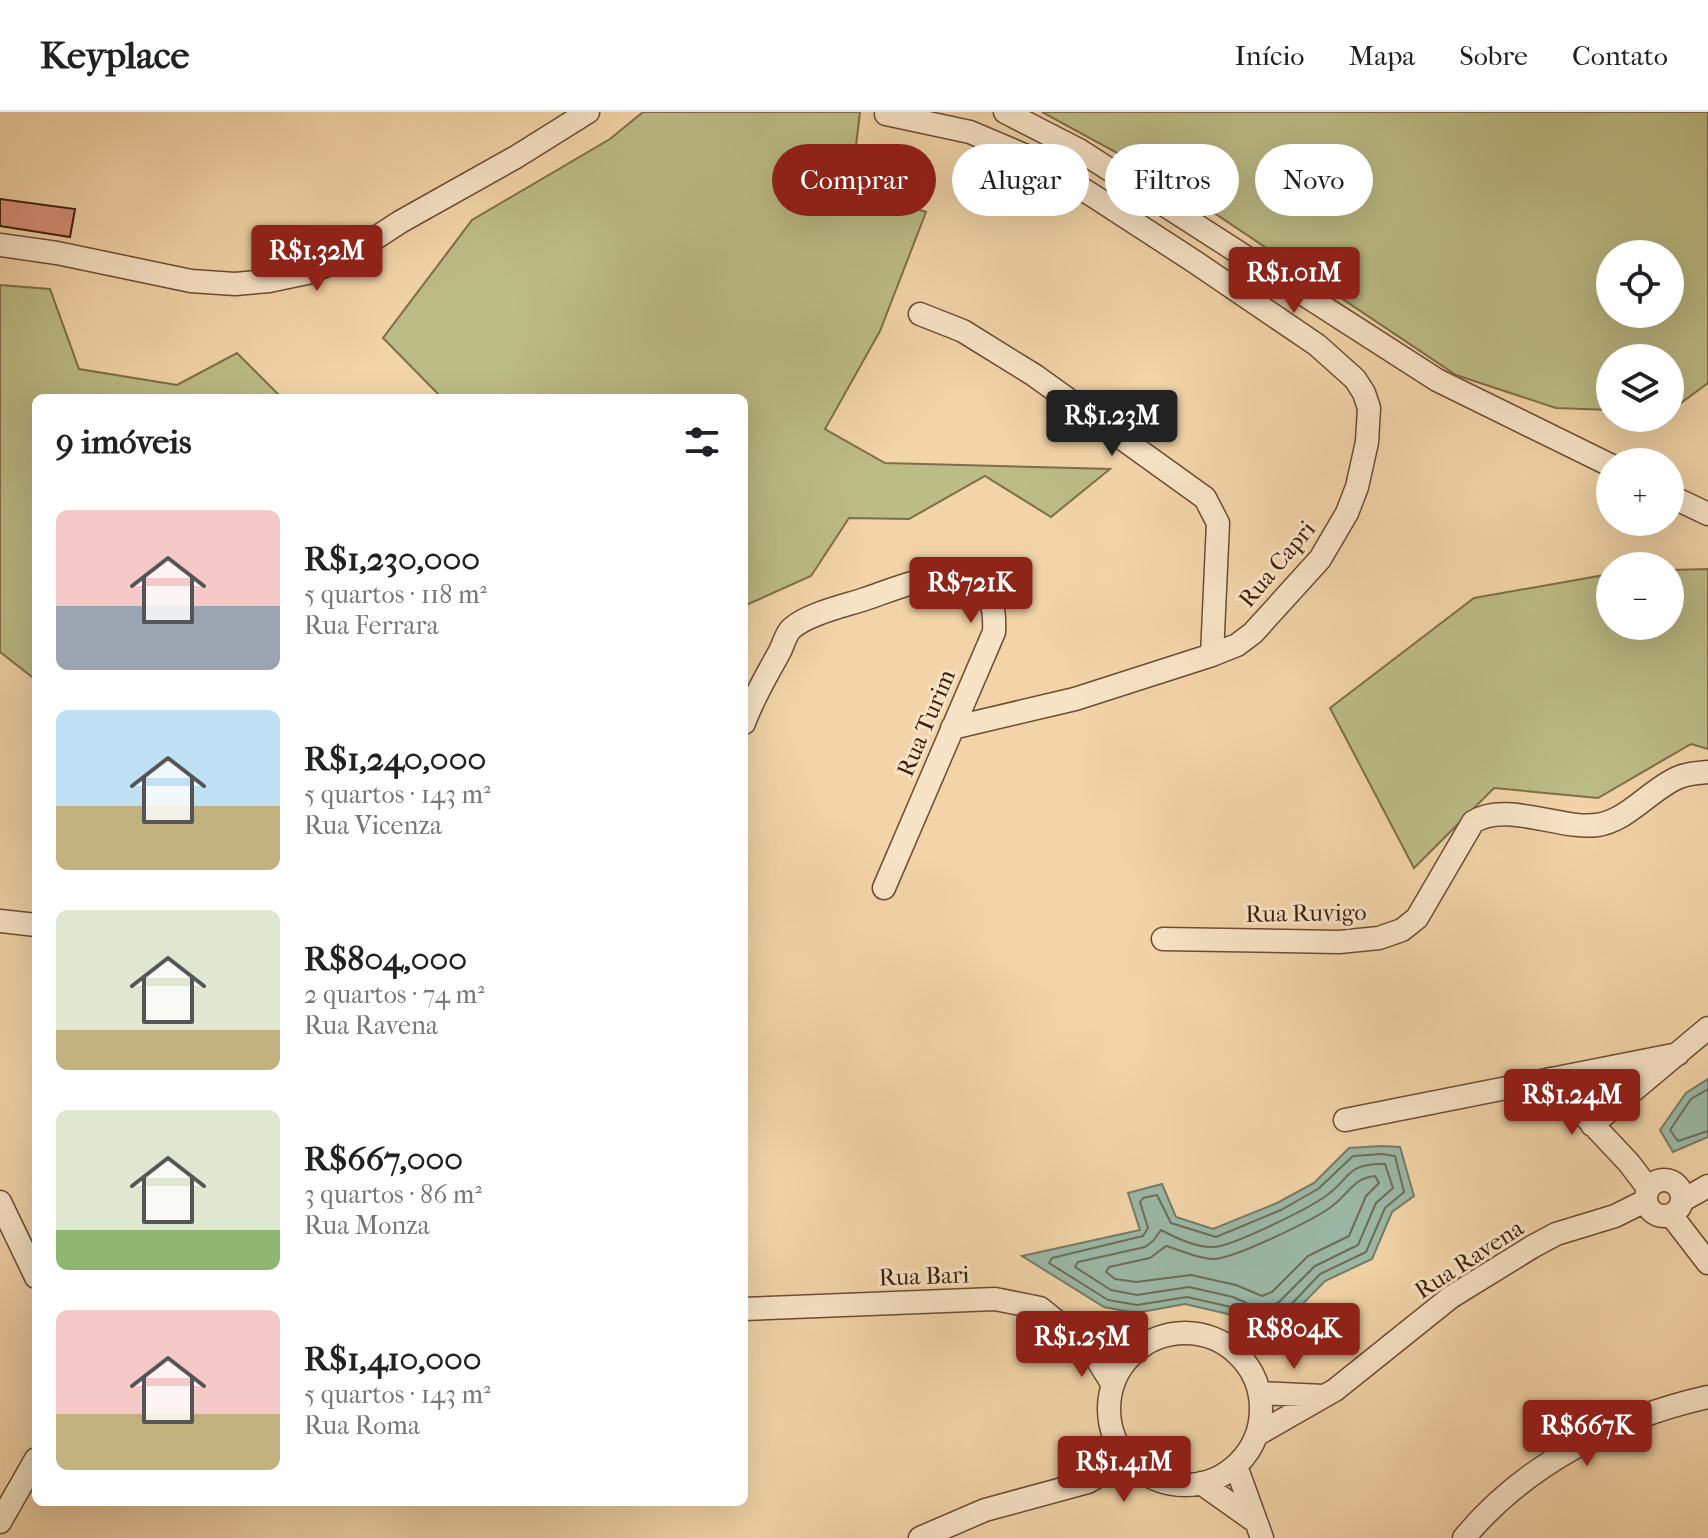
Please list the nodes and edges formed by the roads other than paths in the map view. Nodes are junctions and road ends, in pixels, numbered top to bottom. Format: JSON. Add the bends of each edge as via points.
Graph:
{"nodes":[{"id":1,"x":588,"y":112,"type":"edge"},
{"id":2,"x":1005,"y":112,"type":"edge"},
{"id":3,"x":886,"y":114,"type":"edge"},
{"id":4,"x":0,"y":245,"type":"edge"},
{"id":5,"x":920,"y":314,"type":"dead end"},
{"id":6,"x":1596,"y":458,"type":"edge"},
{"id":7,"x":1684,"y":503,"type":"edge"},
{"id":8,"x":1708,"y":514,"type":"edge"},
{"id":9,"x":1212,"y":655,"type":"junction"},
{"id":10,"x":748,"y":711,"type":"edge"},
{"id":11,"x":952,"y":728,"type":"junction"},
{"id":12,"x":1708,"y":772,"type":"edge"},
{"id":13,"x":884,"y":888,"type":"dead end"},
{"id":14,"x":0,"y":921,"type":"edge"},
{"id":15,"x":32,"y":925,"type":"edge"},
{"id":16,"x":1163,"y":939,"type":"dead end"},
{"id":17,"x":1708,"y":1028,"type":"edge"},
{"id":18,"x":1678,"y":1054,"type":"junction"},
{"id":19,"x":1550,"y":1079,"type":"junction"},
{"id":20,"x":1345,"y":1120,"type":"dead end"},
{"id":21,"x":1592,"y":1125,"type":"junction"},
{"id":22,"x":1708,"y":1184,"type":"edge"},
{"id":23,"x":1664,"y":1199,"type":"junction"},
{"id":24,"x":0,"y":1202,"type":"edge"},
{"id":25,"x":1702,"y":1255,"type":"edge"},
{"id":26,"x":32,"y":1269,"type":"edge"},
{"id":27,"x":748,"y":1309,"type":"edge"},
{"id":28,"x":1090,"y":1348,"type":"junction"},
{"id":29,"x":1128,"y":1358,"type":"junction"},
{"id":30,"x":1113,"y":1385,"type":"junction"},
{"id":31,"x":1260,"y":1393,"type":"junction"},
{"id":32,"x":1325,"y":1396,"type":"junction"},
{"id":33,"x":1708,"y":1397,"type":"edge"},
{"id":34,"x":1258,"y":1434,"type":"junction"},
{"id":35,"x":1127,"y":1458,"type":"junction"},
{"id":36,"x":32,"y":1466,"type":"edge"},
{"id":37,"x":1236,"y":1466,"type":"junction"},
{"id":38,"x":1160,"y":1480,"type":"junction"},
{"id":39,"x":1088,"y":1482,"type":"junction"},
{"id":40,"x":1201,"y":1483,"type":"junction"},
{"id":41,"x":0,"y":1522,"type":"edge"},
{"id":42,"x":1259,"y":1530,"type":"edge"},
{"id":43,"x":920,"y":1538,"type":"edge"},
{"id":44,"x":1464,"y":1538,"type":"edge"}],
"edges":[{"from":1,"to":4,"type":"street","via":[[345,258],[307,273],[235,284],[191,281]]},
{"from":2,"to":6,"type":"street","via":[[1079,150],[1437,380]]},
{"from":3,"to":9,"type":"street","name":"Rua Capri","via":[[970,132],[1031,158],[1317,345],[1364,393],[1369,408],[1367,442],[1357,487],[1336,534],[1253,633]]},
{"from":5,"to":9,"type":"street","via":[[963,331],[1034,375],[1205,498],[1218,523]]},
{"from":7,"to":8,"type":"street"},
{"from":9,"to":11,"type":"street","name":"Rua Capri","via":[[1075,699]]},
{"from":10,"to":11,"type":"street","name":"Rua Turim","via":[[790,630],[871,597],[955,575],[980,583],[995,611],[994,632]]},
{"from":11,"to":13,"type":"street","name":"Rua Turim"},
{"from":12,"to":16,"type":"street","name":"Rua Ruvigo","via":[[1676,778],[1597,825],[1525,817],[1478,819],[1417,918],[1379,938]]},
{"from":14,"to":15,"type":"street"},
{"from":17,"to":18,"type":"street"},
{"from":18,"to":19,"type":"street"},
{"from":18,"to":21,"type":"street"},
{"from":19,"to":20,"type":"street"},
{"from":19,"to":21,"type":"street"},
{"from":21,"to":23,"type":"street"},
{"from":22,"to":23,"type":"street","name":"Rua Ravena"},
{"from":23,"to":25,"type":"street"},
{"from":23,"to":32,"type":"street","name":"Rua Ravena","via":[[1556,1234],[1532,1247],[1451,1297]]},
{"from":24,"to":26,"type":"street"},
{"from":27,"to":28,"type":"street","name":"Rua Bari","via":[[995,1299],[1040,1308]]},
{"from":28,"to":29,"type":"street","name":"Rua Bari"},
{"from":28,"to":30,"type":"street","name":"Rua Bari"},
{"from":29,"to":30,"type":"street"},
{"from":29,"to":31,"type":"street","via":[[1155,1339],[1199,1334],[1239,1354]]},
{"from":30,"to":35,"type":"street","via":[[1110,1423]]},
{"from":31,"to":32,"type":"street"},
{"from":31,"to":34,"type":"street"},
{"from":32,"to":34,"type":"street","name":"Rua Ravena"},
{"from":33,"to":44,"type":"street","via":[[1680,1403],[1584,1443],[1490,1507]]},
{"from":34,"to":37,"type":"street"},
{"from":35,"to":38,"type":"street"},
{"from":35,"to":39,"type":"street"},
{"from":36,"to":41,"type":"street"},
{"from":37,"to":40,"type":"street"},
{"from":37,"to":42,"type":"street"},
{"from":38,"to":39,"type":"street"},
{"from":38,"to":40,"type":"street"},
{"from":39,"to":43,"type":"street","via":[[985,1510]]},
{"from":40,"to":42,"type":"street"}]}
